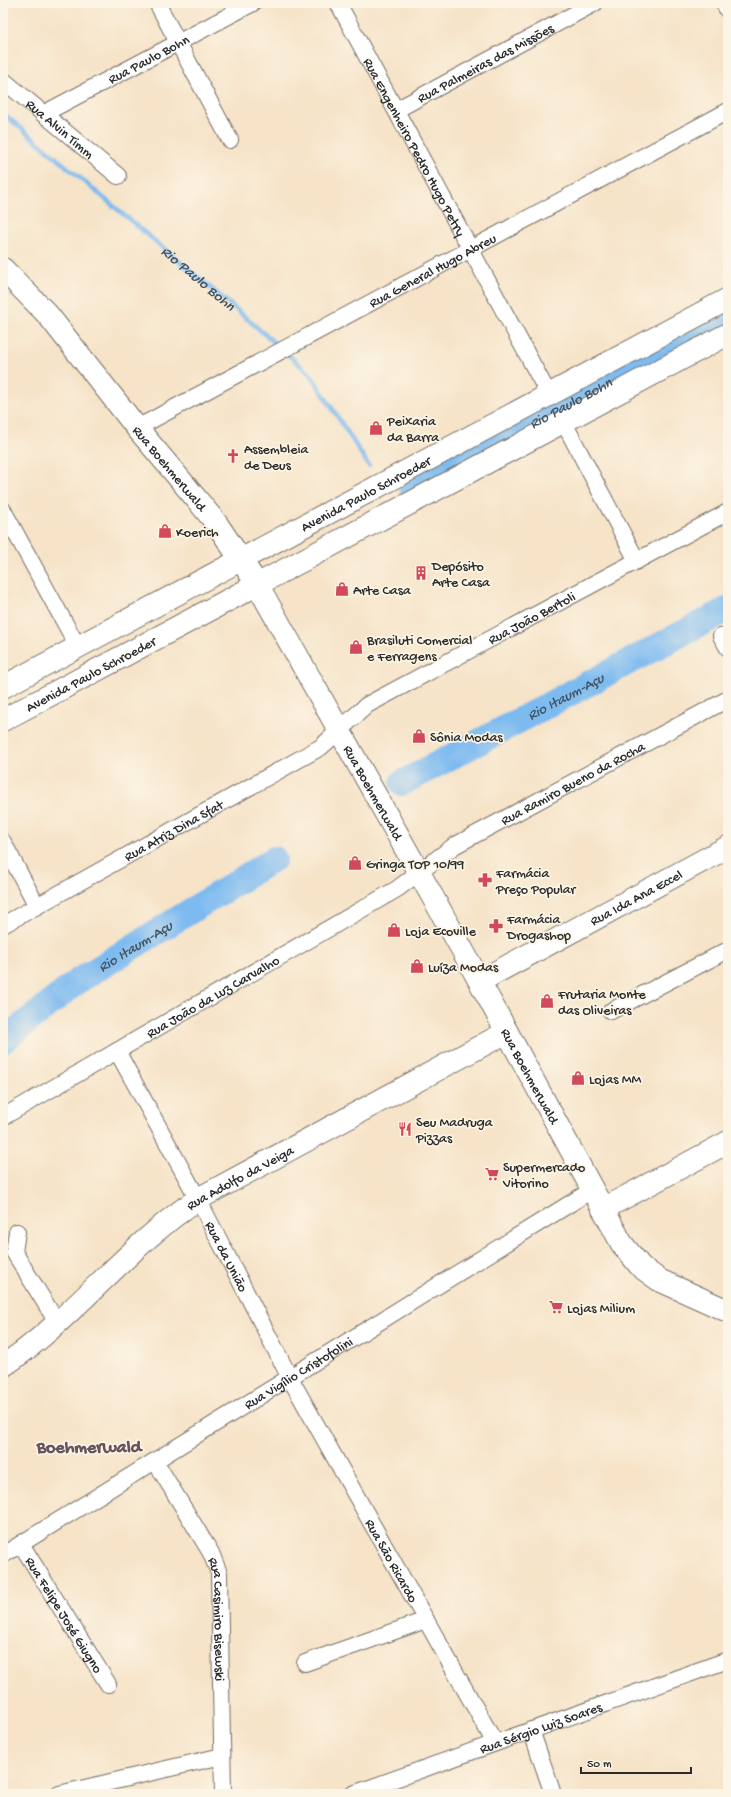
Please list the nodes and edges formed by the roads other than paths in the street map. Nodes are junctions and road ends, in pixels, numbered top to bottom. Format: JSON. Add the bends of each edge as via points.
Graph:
{"nodes":[{"id":1,"x":157,"y":3,"type":"edge"},
{"id":2,"x":253,"y":3,"type":"edge"},
{"id":3,"x":338,"y":3,"type":"edge"},
{"id":4,"x":595,"y":3,"type":"edge"},
{"id":5,"x":724,"y":3,"type":"edge"},
{"id":6,"x":728,"y":11,"type":"edge"},
{"id":7,"x":178,"y":42,"type":"junction"},
{"id":8,"x":3,"y":80,"type":"edge"},
{"id":9,"x":396,"y":110,"type":"junction"},
{"id":10,"x":728,"y":111,"type":"edge"},
{"id":11,"x":43,"y":114,"type":"junction"},
{"id":12,"x":230,"y":140,"type":"dead end"},
{"id":13,"x":118,"y":176,"type":"dead end"},
{"id":14,"x":471,"y":249,"type":"junction"},
{"id":15,"x":3,"y":270,"type":"edge"},
{"id":16,"x":728,"y":299,"type":"edge"},
{"id":17,"x":728,"y":334,"type":"edge"},
{"id":18,"x":549,"y":395,"type":"junction"},
{"id":19,"x":563,"y":421,"type":"junction"},
{"id":20,"x":137,"y":428,"type":"junction"},
{"id":21,"x":3,"y":510,"type":"edge"},
{"id":22,"x":728,"y":512,"type":"edge"},
{"id":23,"x":241,"y":560,"type":"junction"},
{"id":24,"x":637,"y":561,"type":"junction"},
{"id":25,"x":257,"y":584,"type":"junction"},
{"id":26,"x":78,"y":647,"type":"junction"},
{"id":27,"x":3,"y":687,"type":"edge"},
{"id":28,"x":728,"y":698,"type":"edge"},
{"id":29,"x":3,"y":720,"type":"edge"},
{"id":30,"x":339,"y":730,"type":"junction"},
{"id":31,"x":3,"y":842,"type":"edge"},
{"id":32,"x":728,"y":848,"type":"edge"},
{"id":33,"x":420,"y":872,"type":"junction"},
{"id":34,"x":37,"y":906,"type":"junction"},
{"id":35,"x":3,"y":925,"type":"edge"},
{"id":36,"x":728,"y":950,"type":"edge"},
{"id":37,"x":480,"y":981,"type":"junction"},
{"id":38,"x":611,"y":1011,"type":"dead end"},
{"id":39,"x":507,"y":1032,"type":"junction"},
{"id":40,"x":117,"y":1051,"type":"junction"},
{"id":41,"x":3,"y":1117,"type":"edge"},
{"id":42,"x":728,"y":1142,"type":"edge"},
{"id":43,"x":592,"y":1190,"type":"junction"},
{"id":44,"x":198,"y":1199,"type":"junction"},
{"id":45,"x":603,"y":1210,"type":"junction"},
{"id":46,"x":17,"y":1232,"type":"dead end"},
{"id":47,"x":728,"y":1311,"type":"edge"},
{"id":48,"x":58,"y":1324,"type":"junction"},
{"id":49,"x":3,"y":1366,"type":"edge"},
{"id":50,"x":290,"y":1378,"type":"junction"},
{"id":51,"x":155,"y":1461,"type":"junction"},
{"id":52,"x":21,"y":1544,"type":"junction"},
{"id":53,"x":3,"y":1555,"type":"edge"},
{"id":54,"x":426,"y":1620,"type":"junction"},
{"id":55,"x":728,"y":1660,"type":"edge"},
{"id":56,"x":305,"y":1663,"type":"dead end"},
{"id":57,"x":108,"y":1684,"type":"dead end"},
{"id":58,"x":531,"y":1730,"type":"junction"},
{"id":59,"x":495,"y":1743,"type":"junction"},
{"id":60,"x":222,"y":1756,"type":"junction"},
{"id":61,"x":59,"y":1794,"type":"edge"},
{"id":62,"x":223,"y":1794,"type":"edge"},
{"id":63,"x":353,"y":1794,"type":"edge"},
{"id":64,"x":553,"y":1794,"type":"edge"}],
"edges":[{"from":1,"to":7,"type":"street"},
{"from":2,"to":7,"type":"street","name":"Rua Paulo Bohn"},
{"from":3,"to":9,"type":"street","name":"Rua Engenheiro Pedro Hugo Petry"},
{"from":4,"to":9,"type":"street","name":"Rua Palmeiras das Missões"},
{"from":5,"to":6,"type":"street"},
{"from":7,"to":11,"type":"street","name":"Rua Paulo Bohn"},
{"from":7,"to":12,"type":"street"},
{"from":8,"to":11,"type":"street","name":"Rua Alvin Timm"},
{"from":9,"to":14,"type":"street","name":"Rua Engenheiro Pedro Hugo Petry"},
{"from":10,"to":14,"type":"street","name":"Rua General Hugo Abreu"},
{"from":11,"to":13,"type":"street","name":"Rua Alvin Timm"},
{"from":14,"to":18,"type":"street","name":"Rua Engenheiro Pedro Hugo Petry"},
{"from":14,"to":20,"type":"street","name":"Rua General Hugo Abreu"},
{"from":15,"to":20,"type":"main road","name":"Rua Boehmerwald","via":[[48,316]]},
{"from":16,"to":18,"type":"main road","name":"Avenida Paulo Schroeder"},
{"from":17,"to":19,"type":"main road","name":"Avenida Paulo Schroeder"},
{"from":18,"to":23,"type":"main road","name":"Avenida Paulo Schroeder"},
{"from":19,"to":24,"type":"street"},
{"from":19,"to":25,"type":"main road","name":"Avenida Paulo Schroeder"},
{"from":20,"to":23,"type":"main road","name":"Rua Boehmerwald","via":[[194,496]]},
{"from":21,"to":26,"type":"street"},
{"from":22,"to":24,"type":"street","name":"Rua João Bertoli"},
{"from":23,"to":25,"type":"main road","name":"Rua Boehmerwald"},
{"from":23,"to":26,"type":"main road","name":"Avenida Paulo Schroeder"},
{"from":24,"to":30,"type":"street","name":"Rua João Bertoli","via":[[367,705]]},
{"from":25,"to":29,"type":"main road","name":"Avenida Paulo Schroeder"},
{"from":25,"to":30,"type":"main road","name":"Rua Boehmerwald"},
{"from":26,"to":27,"type":"main road","name":"Avenida Paulo Schroeder"},
{"from":28,"to":33,"type":"street","name":"Rua Ramiro Bueno da Rocha","via":[[454,846]]},
{"from":30,"to":33,"type":"main road","name":"Rua Boehmerwald"},
{"from":30,"to":34,"type":"street","name":"Rua Atriz Dina Sfat","via":[[321,747]]},
{"from":31,"to":34,"type":"street"},
{"from":32,"to":37,"type":"main road","name":"Rua Ida Ana Eccel"},
{"from":33,"to":37,"type":"main road","name":"Rua Boehmerwald"},
{"from":33,"to":40,"type":"street","name":"Rua João da Luz Carvalho","via":[[397,889]]},
{"from":34,"to":35,"type":"street","name":"Rua Atriz Dina Sfat"},
{"from":36,"to":38,"type":"street"},
{"from":37,"to":39,"type":"main road","name":"Rua Boehmerwald"},
{"from":39,"to":43,"type":"main road","name":"Rua Boehmerwald"},
{"from":39,"to":44,"type":"main road","name":"Rua Adolfo da Veiga"},
{"from":40,"to":41,"type":"street","name":"Rua João da Luz Carvalho"},
{"from":40,"to":44,"type":"street","name":"Rua da União"},
{"from":42,"to":45,"type":"main road"},
{"from":43,"to":45,"type":"main road","name":"Rua Boehmerwald"},
{"from":43,"to":50,"type":"street","name":"Rua Vigílio Cristofolini"},
{"from":44,"to":48,"type":"main road","name":"Rua Adolfo da Veiga","via":[[160,1227]]},
{"from":44,"to":50,"type":"street","name":"Rua da União"},
{"from":45,"to":47,"type":"main road","name":"Rua Boehmerwald","via":[[622,1244],[641,1267],[659,1280]]},
{"from":46,"to":48,"type":"street","via":[[14,1252]]},
{"from":48,"to":49,"type":"main road","name":"Rua Adolfo da Veiga"},
{"from":50,"to":51,"type":"street","name":"Rua Vigílio Cristofolini"},
{"from":50,"to":54,"type":"street","name":"Rua São Ricardo"},
{"from":51,"to":52,"type":"street","name":"Rua Vigílio Cristofolini"},
{"from":51,"to":60,"type":"street","name":"Rua Casimiro Bisewski","via":[[211,1553],[218,1573]]},
{"from":52,"to":53,"type":"street","name":"Rua Vigílio Cristofolini"},
{"from":52,"to":57,"type":"street","name":"Rua Felipe José Giugno"},
{"from":54,"to":56,"type":"street"},
{"from":54,"to":59,"type":"street","name":"Rua São Ricardo"},
{"from":55,"to":58,"type":"street","name":"Rua Sérgio Luiz Soares"},
{"from":58,"to":59,"type":"street","name":"Rua Sérgio Luiz Soares"},
{"from":58,"to":64,"type":"street"},
{"from":59,"to":63,"type":"street","name":"Rua Sérgio Luiz Soares"},
{"from":60,"to":61,"type":"street"},
{"from":60,"to":62,"type":"street","name":"Rua Casimiro Bisewski"}]}
